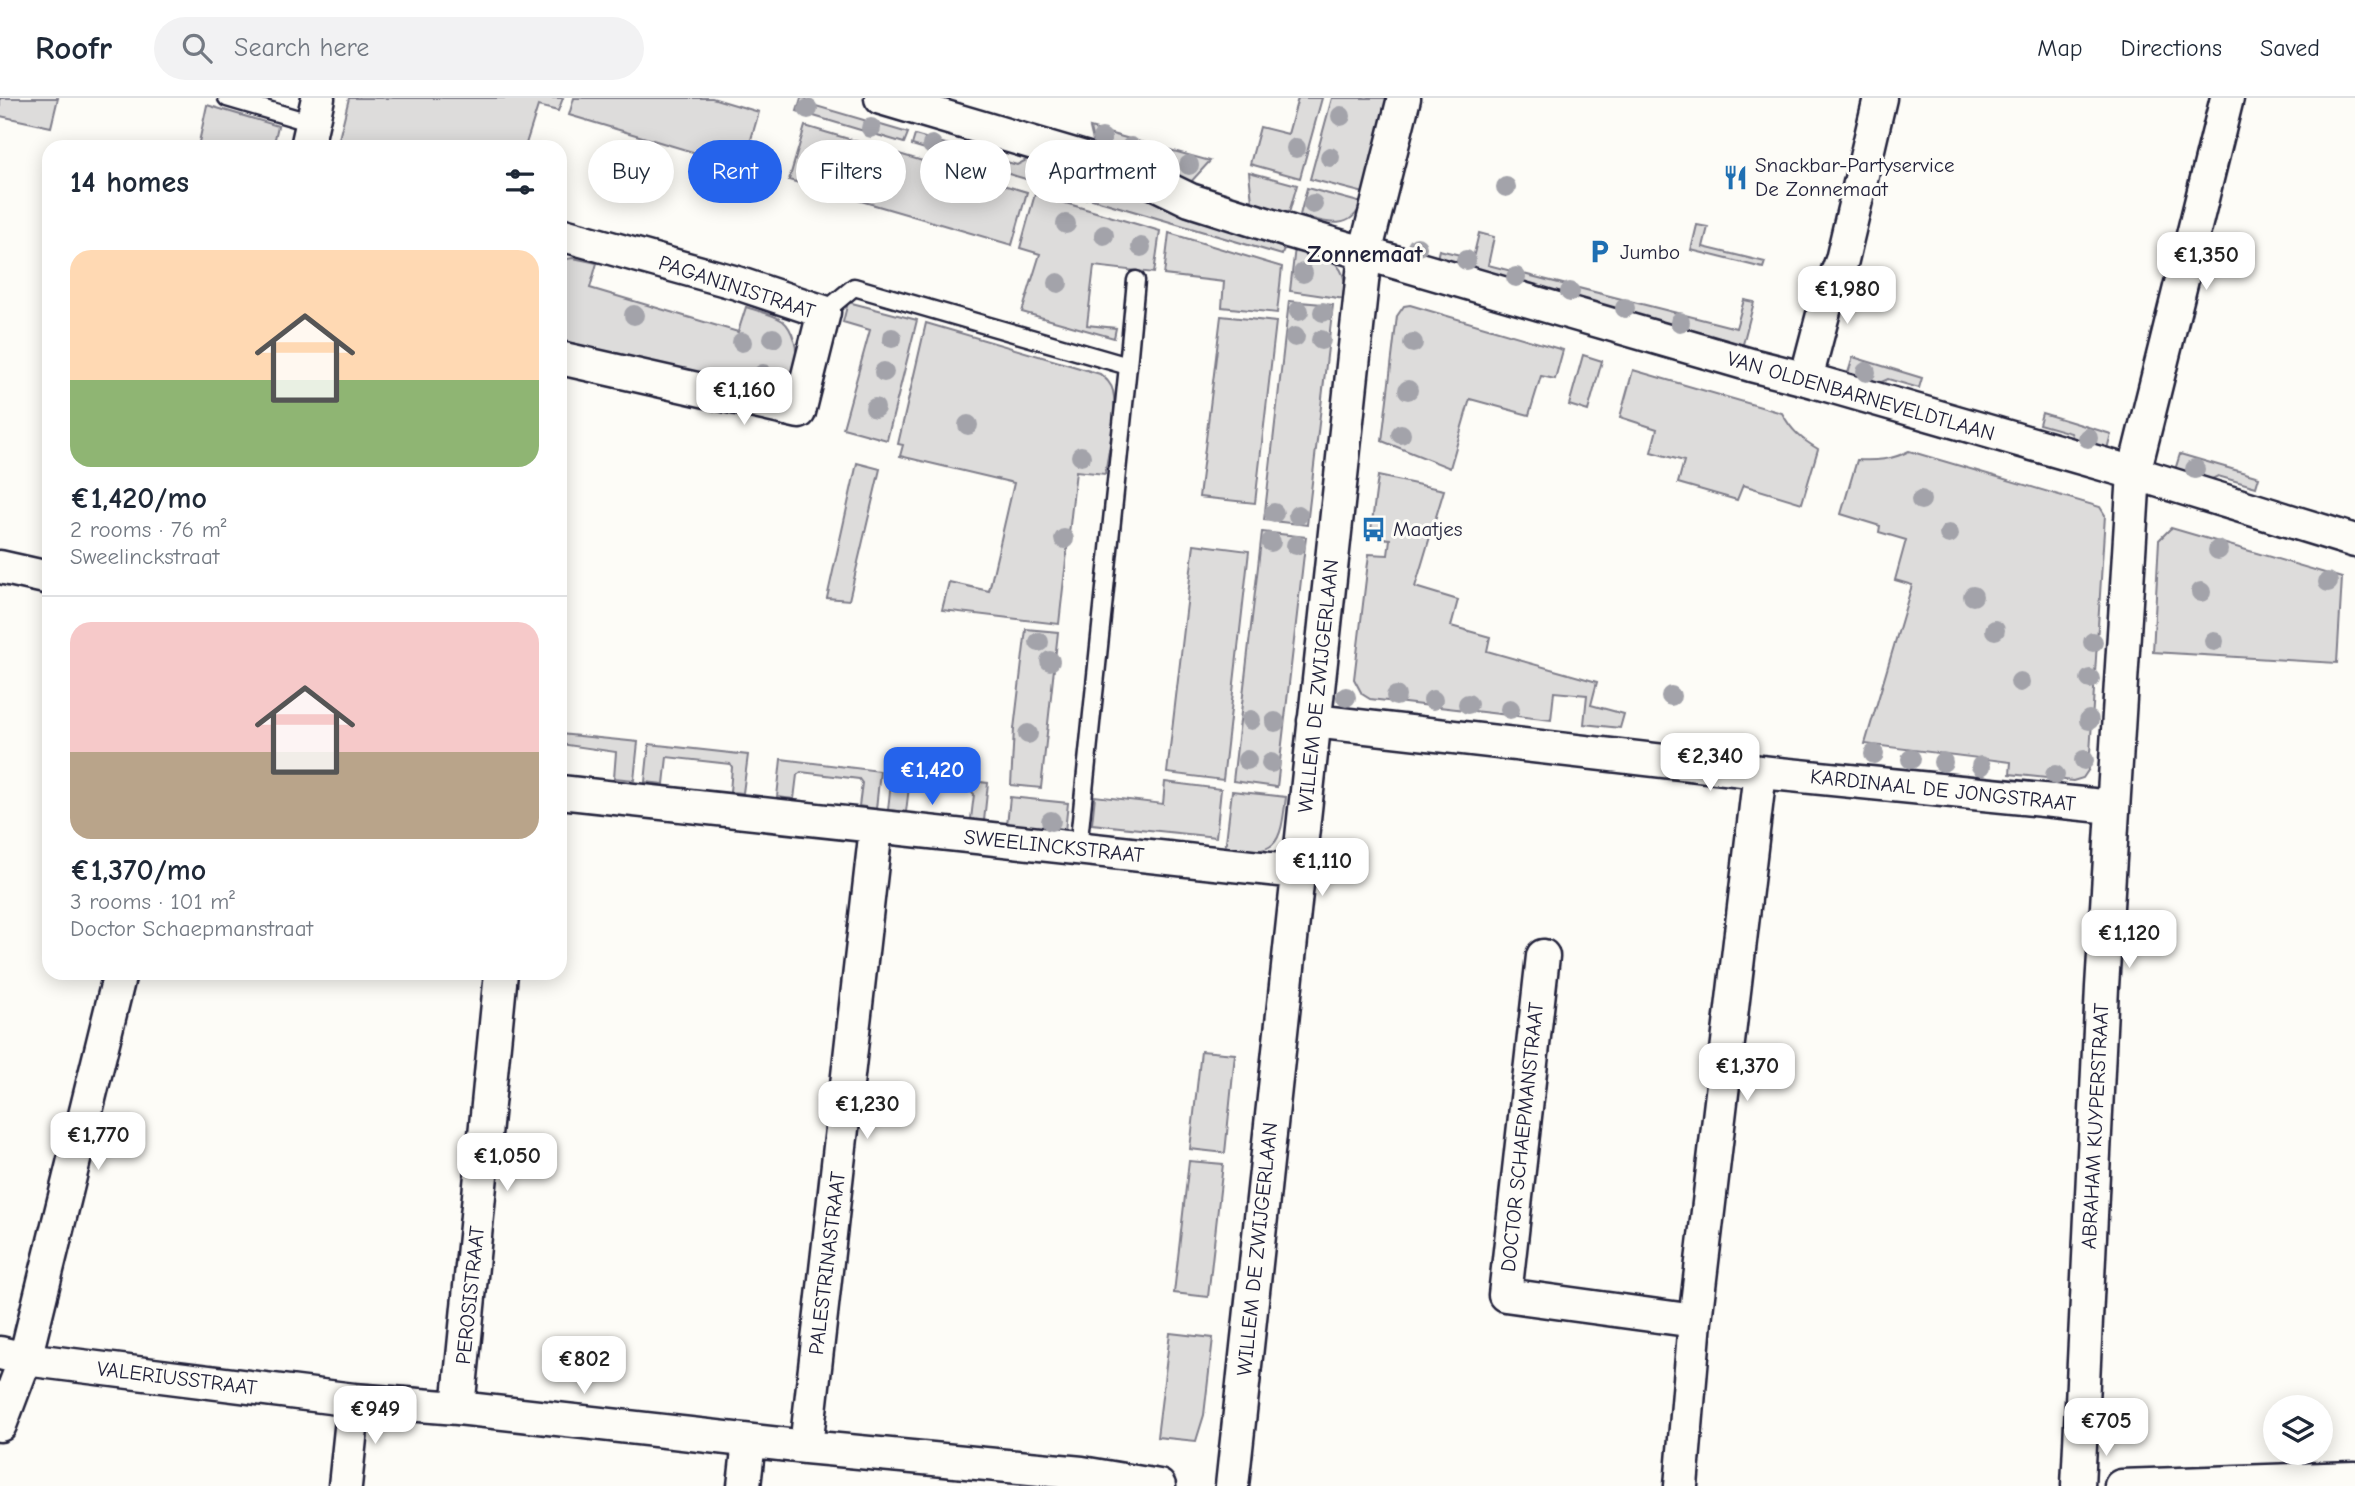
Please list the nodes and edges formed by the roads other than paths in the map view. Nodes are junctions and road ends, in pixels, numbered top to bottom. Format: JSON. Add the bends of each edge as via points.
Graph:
{"nodes":[{"id":1,"x":227,"y":98,"type":"edge"},
{"id":2,"x":881,"y":98,"type":"edge"},
{"id":3,"x":1404,"y":98,"type":"edge"},
{"id":4,"x":1880,"y":98,"type":"edge"},
{"id":5,"x":2227,"y":98,"type":"edge"},
{"id":6,"x":312,"y":123,"type":"edge"},
{"id":7,"x":567,"y":236,"type":"edge"},
{"id":8,"x":1365,"y":254,"type":"junction"},
{"id":9,"x":1136,"y":280,"type":"dead end"},
{"id":10,"x":824,"y":312,"type":"junction"},
{"id":11,"x":567,"y":360,"type":"edge"},
{"id":12,"x":1128,"y":366,"type":"junction"},
{"id":13,"x":1806,"y":379,"type":"junction"},
{"id":14,"x":2134,"y":473,"type":"junction"},
{"id":15,"x":2355,"y":541,"type":"edge"},
{"id":16,"x":0,"y":567,"type":"edge"},
{"id":17,"x":42,"y":576,"type":"edge"},
{"id":18,"x":1314,"y":720,"type":"junction"},
{"id":19,"x":1760,"y":772,"type":"junction"},
{"id":20,"x":567,"y":793,"type":"edge"},
{"id":21,"x":2113,"y":807,"type":"junction"},
{"id":22,"x":876,"y":828,"type":"junction"},
{"id":23,"x":1078,"y":849,"type":"junction"},
{"id":24,"x":1298,"y":872,"type":"junction"},
{"id":25,"x":1543,"y":956,"type":"dead end"},
{"id":26,"x":118,"y":980,"type":"edge"},
{"id":27,"x":499,"y":980,"type":"edge"},
{"id":28,"x":1695,"y":1321,"type":"junction"},
{"id":29,"x":12,"y":1356,"type":"edge"},
{"id":30,"x":354,"y":1400,"type":"junction"},
{"id":31,"x":458,"y":1408,"type":"junction"},
{"id":32,"x":0,"y":1425,"type":"edge"},
{"id":33,"x":749,"y":1441,"type":"junction"},
{"id":34,"x":806,"y":1447,"type":"junction"},
{"id":35,"x":2355,"y":1478,"type":"edge"},
{"id":36,"x":345,"y":1486,"type":"edge"},
{"id":37,"x":744,"y":1486,"type":"edge"},
{"id":38,"x":1159,"y":1486,"type":"edge"},
{"id":39,"x":1232,"y":1486,"type":"edge"},
{"id":40,"x":1681,"y":1486,"type":"edge"},
{"id":41,"x":2078,"y":1486,"type":"edge"},
{"id":42,"x":2121,"y":1486,"type":"edge"}],
"edges":[{"from":1,"to":6,"type":"lane"},
{"from":2,"to":8,"type":"street","name":"VAN OLDENBARNEVELDTLAAN","via":[[1132,172],[1190,200]]},
{"from":3,"to":8,"type":"street","name":"WILLEM DE ZWIJGERLAAN"},
{"from":4,"to":13,"type":"street","via":[[1842,260]]},
{"from":5,"to":14,"type":"street","name":"ABRAHAM KUYPERSTRAAT"},
{"from":7,"to":10,"type":"street","name":"PAGANINISTRAAT"},
{"from":8,"to":13,"type":"street","name":"VAN OLDENBARNEVELDTLAAN"},
{"from":8,"to":18,"type":"street","name":"WILLEM DE ZWIJGERLAAN"},
{"from":9,"to":12,"type":"lane"},
{"from":10,"to":11,"type":"street","name":"PAGANINISTRAAT","via":[[799,412]]},
{"from":10,"to":12,"type":"lane","via":[[854,287]]},
{"from":12,"to":23,"type":"lane"},
{"from":13,"to":14,"type":"street","name":"VAN OLDENBARNEVELDTLAAN"},
{"from":14,"to":15,"type":"street","name":"VAN OLDENBARNEVELDTLAAN"},
{"from":14,"to":21,"type":"street","name":"ABRAHAM KUYPERSTRAAT"},
{"from":16,"to":17,"type":"street"},
{"from":18,"to":19,"type":"street","name":"KARDINAAL DE JONGSTRAAT"},
{"from":18,"to":24,"type":"street","name":"WILLEM DE ZWIJGERLAAN"},
{"from":19,"to":21,"type":"street","name":"KARDINAAL DE JONGSTRAAT"},
{"from":19,"to":28,"type":"street"},
{"from":20,"to":22,"type":"street","name":"SWEELINCKSTRAAT"},
{"from":21,"to":41,"type":"street","name":"ABRAHAM KUYPERSTRAAT"},
{"from":22,"to":23,"type":"street","name":"SWEELINCKSTRAAT"},
{"from":22,"to":34,"type":"street","name":"PALESTRINASTRAAT"},
{"from":23,"to":24,"type":"street","name":"SWEELINCKSTRAAT"},
{"from":24,"to":39,"type":"street","name":"WILLEM DE ZWIJGERLAAN"},
{"from":25,"to":28,"type":"street","name":"DOCTOR SCHAEPMANSTRAAT","via":[[1505,1295]]},
{"from":26,"to":29,"type":"street"},
{"from":27,"to":31,"type":"street","name":"PEROSISTRAAT"},
{"from":28,"to":40,"type":"street"},
{"from":29,"to":30,"type":"street","name":"VALERIUSSTRAAT"},
{"from":29,"to":32,"type":"street"},
{"from":30,"to":31,"type":"street","name":"VALERIUSSTRAAT"},
{"from":30,"to":36,"type":"street"},
{"from":31,"to":33,"type":"street","name":"VALERIUSSTRAAT"},
{"from":33,"to":34,"type":"street","name":"VALERIUSSTRAAT"},
{"from":33,"to":37,"type":"street"},
{"from":34,"to":38,"type":"street","name":"VALERIUSSTRAAT","via":[[1082,1473]]},
{"from":35,"to":42,"type":"street"}]}
